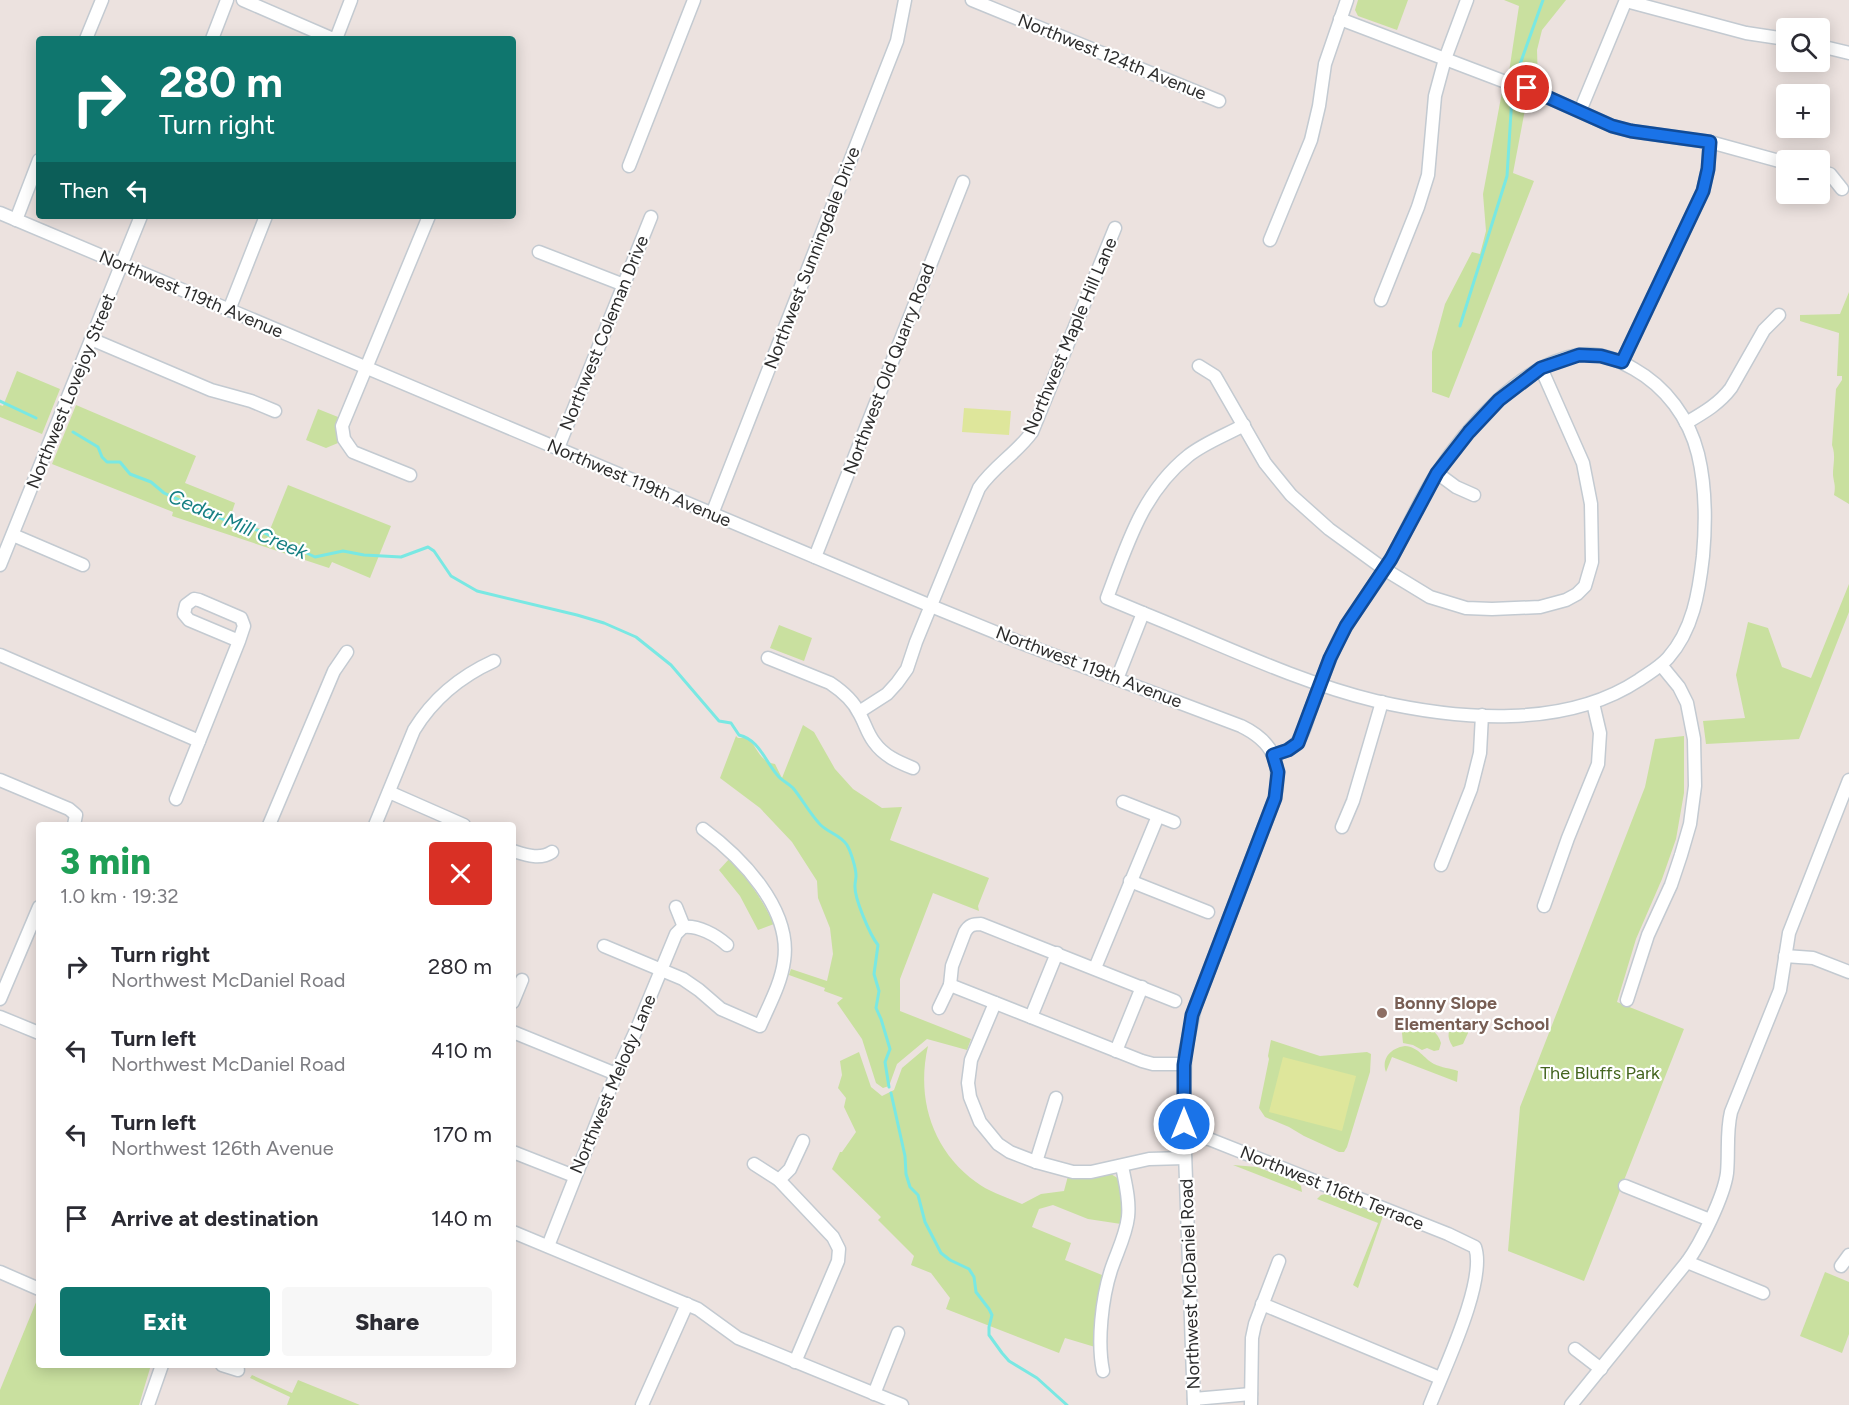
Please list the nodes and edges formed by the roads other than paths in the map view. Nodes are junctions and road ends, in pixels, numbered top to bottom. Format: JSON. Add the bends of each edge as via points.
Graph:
{"nodes":[{"id":1,"x":102,"y":0,"type":"edge"},
{"id":2,"x":227,"y":0,"type":"edge"},
{"id":3,"x":243,"y":0,"type":"edge"},
{"id":4,"x":351,"y":0,"type":"edge"},
{"id":5,"x":694,"y":0,"type":"edge"},
{"id":6,"x":905,"y":0,"type":"edge"},
{"id":7,"x":972,"y":0,"type":"edge"},
{"id":8,"x":1347,"y":0,"type":"edge"},
{"id":9,"x":1467,"y":0,"type":"edge"},
{"id":10,"x":1626,"y":1,"type":"edge"},
{"id":11,"x":1340,"y":19,"type":"junction"},
{"id":12,"x":88,"y":36,"type":"edge"},
{"id":13,"x":213,"y":36,"type":"edge"},
{"id":14,"x":327,"y":36,"type":"edge"},
{"id":15,"x":335,"y":36,"type":"edge"},
{"id":16,"x":1776,"y":38,"type":"edge"},
{"id":17,"x":1830,"y":48,"type":"edge"},
{"id":18,"x":1849,"y":53,"type":"edge"},
{"id":19,"x":1445,"y":59,"type":"junction"},
{"id":20,"x":1220,"y":101,"type":"dead end"},
{"id":21,"x":1580,"y":111,"type":"junction"},
{"id":22,"x":1710,"y":142,"type":"junction"},
{"id":23,"x":1776,"y":160,"type":"edge"},
{"id":24,"x":629,"y":166,"type":"dead end"},
{"id":25,"x":36,"y":168,"type":"edge"},
{"id":26,"x":1830,"y":174,"type":"edge"},
{"id":27,"x":963,"y":182,"type":"dead end"},
{"id":28,"x":1842,"y":189,"type":"dead end"},
{"id":29,"x":0,"y":213,"type":"edge"},
{"id":30,"x":651,"y":217,"type":"dead end"},
{"id":31,"x":140,"y":219,"type":"edge"},
{"id":32,"x":265,"y":219,"type":"edge"},
{"id":33,"x":428,"y":219,"type":"edge"},
{"id":34,"x":16,"y":220,"type":"junction"},
{"id":35,"x":1115,"y":228,"type":"dead end"},
{"id":36,"x":1270,"y":240,"type":"dead end"},
{"id":37,"x":539,"y":252,"type":"dead end"},
{"id":38,"x":122,"y":264,"type":"junction"},
{"id":39,"x":624,"y":285,"type":"junction"},
{"id":40,"x":1381,"y":300,"type":"dead end"},
{"id":41,"x":230,"y":310,"type":"junction"},
{"id":42,"x":1779,"y":315,"type":"dead end"},
{"id":43,"x":91,"y":339,"type":"junction"},
{"id":44,"x":1622,"y":362,"type":"junction"},
{"id":45,"x":1199,"y":366,"type":"dead end"},
{"id":46,"x":368,"y":368,"type":"junction"},
{"id":47,"x":1541,"y":368,"type":"junction"},
{"id":48,"x":275,"y":411,"type":"dead end"},
{"id":49,"x":1686,"y":423,"type":"junction"},
{"id":50,"x":1244,"y":425,"type":"junction"},
{"id":51,"x":558,"y":448,"type":"junction"},
{"id":52,"x":1437,"y":473,"type":"junction"},
{"id":53,"x":410,"y":475,"type":"dead end"},
{"id":54,"x":1474,"y":495,"type":"dead end"},
{"id":55,"x":712,"y":514,"type":"junction"},
{"id":56,"x":13,"y":535,"type":"junction"},
{"id":57,"x":815,"y":557,"type":"junction"},
{"id":58,"x":83,"y":565,"type":"dead end"},
{"id":59,"x":0,"y":566,"type":"edge"},
{"id":60,"x":1384,"y":569,"type":"junction"},
{"id":61,"x":931,"y":606,"type":"junction"},
{"id":62,"x":1143,"y":613,"type":"junction"},
{"id":63,"x":238,"y":641,"type":"junction"},
{"id":64,"x":347,"y":652,"type":"dead end"},
{"id":65,"x":0,"y":655,"type":"edge"},
{"id":66,"x":768,"y":658,"type":"dead end"},
{"id":67,"x":494,"y":661,"type":"dead end"},
{"id":68,"x":1661,"y":665,"type":"junction"},
{"id":69,"x":1117,"y":679,"type":"junction"},
{"id":70,"x":1320,"y":685,"type":"junction"},
{"id":71,"x":1382,"y":702,"type":"junction"},
{"id":72,"x":1593,"y":703,"type":"junction"},
{"id":73,"x":859,"y":712,"type":"junction"},
{"id":74,"x":1482,"y":715,"type":"junction"},
{"id":75,"x":199,"y":741,"type":"junction"},
{"id":76,"x":1273,"y":755,"type":"junction"},
{"id":77,"x":913,"y":768,"type":"dead end"},
{"id":78,"x":0,"y":780,"type":"edge"},
{"id":79,"x":1849,"y":780,"type":"edge"},
{"id":80,"x":389,"y":792,"type":"junction"},
{"id":81,"x":176,"y":799,"type":"dead end"},
{"id":82,"x":1123,"y":802,"type":"dead end"},
{"id":83,"x":1158,"y":816,"type":"junction"},
{"id":84,"x":75,"y":820,"type":"edge"},
{"id":85,"x":270,"y":822,"type":"edge"},
{"id":86,"x":376,"y":822,"type":"edge"},
{"id":87,"x":457,"y":822,"type":"edge"},
{"id":88,"x":1174,"y":822,"type":"dead end"},
{"id":89,"x":1342,"y":827,"type":"dead end"},
{"id":90,"x":703,"y":829,"type":"dead end"},
{"id":91,"x":516,"y":851,"type":"edge"},
{"id":92,"x":552,"y":852,"type":"dead end"},
{"id":93,"x":1441,"y":866,"type":"dead end"},
{"id":94,"x":1131,"y":881,"type":"junction"},
{"id":95,"x":1544,"y":906,"type":"dead end"},
{"id":96,"x":676,"y":907,"type":"dead end"},
{"id":97,"x":1208,"y":912,"type":"dead end"},
{"id":98,"x":36,"y":914,"type":"edge"},
{"id":99,"x":684,"y":927,"type":"junction"},
{"id":100,"x":727,"y":945,"type":"dead end"},
{"id":101,"x":604,"y":946,"type":"dead end"},
{"id":102,"x":1057,"y":953,"type":"junction"},
{"id":103,"x":1785,"y":956,"type":"junction"},
{"id":104,"x":1095,"y":968,"type":"junction"},
{"id":105,"x":661,"y":970,"type":"junction"},
{"id":106,"x":1849,"y":972,"type":"edge"},
{"id":107,"x":522,"y":980,"type":"dead end"},
{"id":108,"x":950,"y":985,"type":"junction"},
{"id":109,"x":1142,"y":987,"type":"junction"},
{"id":110,"x":516,"y":995,"type":"edge"},
{"id":111,"x":0,"y":999,"type":"edge"},
{"id":112,"x":1628,"y":1000,"type":"dead end"},
{"id":113,"x":1175,"y":1001,"type":"dead end"},
{"id":114,"x":995,"y":1003,"type":"junction"},
{"id":115,"x":939,"y":1008,"type":"dead end"},
{"id":116,"x":0,"y":1017,"type":"edge"},
{"id":117,"x":1031,"y":1017,"type":"junction"},
{"id":118,"x":36,"y":1032,"type":"edge"},
{"id":119,"x":516,"y":1033,"type":"edge"},
{"id":120,"x":1116,"y":1051,"type":"junction"},
{"id":121,"x":1184,"y":1065,"type":"junction"},
{"id":122,"x":616,"y":1074,"type":"junction"},
{"id":123,"x":1056,"y":1098,"type":"dead end"},
{"id":124,"x":1184,"y":1135,"type":"junction"},
{"id":125,"x":803,"y":1141,"type":"dead end"},
{"id":126,"x":516,"y":1153,"type":"edge"},
{"id":127,"x":1185,"y":1158,"type":"junction"},
{"id":128,"x":1036,"y":1162,"type":"junction"},
{"id":129,"x":754,"y":1164,"type":"dead end"},
{"id":130,"x":1122,"y":1166,"type":"junction"},
{"id":131,"x":574,"y":1176,"type":"junction"},
{"id":132,"x":779,"y":1180,"type":"junction"},
{"id":133,"x":1625,"y":1186,"type":"dead end"},
{"id":134,"x":1710,"y":1220,"type":"junction"},
{"id":135,"x":516,"y":1233,"type":"edge"},
{"id":136,"x":548,"y":1246,"type":"junction"},
{"id":137,"x":1280,"y":1261,"type":"dead end"},
{"id":138,"x":1687,"y":1262,"type":"junction"},
{"id":139,"x":0,"y":1272,"type":"edge"},
{"id":140,"x":36,"y":1288,"type":"edge"},
{"id":141,"x":1763,"y":1293,"type":"dead end"},
{"id":142,"x":687,"y":1304,"type":"junction"},
{"id":143,"x":1262,"y":1304,"type":"junction"},
{"id":144,"x":898,"y":1333,"type":"dead end"},
{"id":145,"x":1575,"y":1349,"type":"dead end"},
{"id":146,"x":795,"y":1362,"type":"junction"},
{"id":147,"x":161,"y":1368,"type":"edge"},
{"id":148,"x":232,"y":1368,"type":"edge"},
{"id":149,"x":1601,"y":1369,"type":"junction"},
{"id":150,"x":238,"y":1370,"type":"dead end"},
{"id":151,"x":1103,"y":1371,"type":"dead end"},
{"id":152,"x":1440,"y":1378,"type":"junction"},
{"id":153,"x":874,"y":1394,"type":"junction"},
{"id":154,"x":1251,"y":1399,"type":"edge"},
{"id":155,"x":1194,"y":1402,"type":"edge"},
{"id":156,"x":148,"y":1405,"type":"edge"},
{"id":157,"x":642,"y":1405,"type":"edge"},
{"id":158,"x":903,"y":1405,"type":"edge"},
{"id":159,"x":1430,"y":1405,"type":"edge"},
{"id":160,"x":1571,"y":1405,"type":"edge"}],
"edges":[{"from":1,"to":12,"type":"street"},
{"from":2,"to":13,"type":"street"},
{"from":3,"to":14,"type":"street"},
{"from":4,"to":15,"type":"street"},
{"from":5,"to":24,"type":"street"},
{"from":6,"to":55,"type":"street","name":"Northwest Sunningdale Drive","via":[[897,42]]},
{"from":7,"to":20,"type":"street","name":"Northwest 124th Avenue"},
{"from":8,"to":11,"type":"street"},
{"from":9,"to":19,"type":"street"},
{"from":10,"to":16,"type":"street"},
{"from":10,"to":21,"type":"street"},
{"from":11,"to":19,"type":"street"},
{"from":11,"to":36,"type":"street","via":[[1325,64],[1311,140]]},
{"from":17,"to":18,"type":"street"},
{"from":19,"to":21,"type":"street"},
{"from":19,"to":40,"type":"street","via":[[1435,96],[1428,175]]},
{"from":21,"to":22,"type":"street","via":[[1631,131]]},
{"from":22,"to":23,"type":"street"},
{"from":22,"to":44,"type":"street","via":[[1703,191]]},
{"from":25,"to":34,"type":"street"},
{"from":26,"to":28,"type":"street"},
{"from":27,"to":57,"type":"street","name":"Northwest Old Quarry Road"},
{"from":29,"to":34,"type":"street","name":"Northwest 119th Avenue"},
{"from":30,"to":39,"type":"street","name":"Northwest Coleman Drive"},
{"from":31,"to":38,"type":"street","name":"Northwest Lovejoy Street"},
{"from":32,"to":41,"type":"street"},
{"from":33,"to":46,"type":"street"},
{"from":34,"to":38,"type":"street","name":"Northwest 119th Avenue"},
{"from":35,"to":61,"type":"street","name":"Northwest Maple Hill Lane","via":[[1032,432],[980,488]]},
{"from":37,"to":39,"type":"street"},
{"from":38,"to":41,"type":"street","name":"Northwest 119th Avenue"},
{"from":38,"to":43,"type":"street","name":"Northwest Lovejoy Street"},
{"from":39,"to":51,"type":"street","name":"Northwest Coleman Drive"},
{"from":41,"to":46,"type":"street","name":"Northwest 119th Avenue"},
{"from":42,"to":49,"type":"street","via":[[1764,330],[1725,396]]},
{"from":43,"to":48,"type":"street","via":[[211,390]]},
{"from":43,"to":56,"type":"street","name":"Northwest Lovejoy Street"},
{"from":44,"to":47,"type":"street","via":[[1579,355]]},
{"from":44,"to":49,"type":"street","via":[[1661,387]]},
{"from":45,"to":50,"type":"street","via":[[1215,376]]},
{"from":46,"to":51,"type":"street","name":"Northwest 119th Avenue"},
{"from":46,"to":53,"type":"street","via":[[344,420],[344,439],[353,452]]},
{"from":47,"to":52,"type":"street","via":[[1483,416]]},
{"from":47,"to":60,"type":"street","via":[[1583,463],[1591,504],[1592,548],[1585,586],[1566,600],[1540,607],[1466,608],[1430,597]]},
{"from":49,"to":68,"type":"street","via":[[1696,447],[1704,492],[1701,574],[1689,624]]},
{"from":50,"to":60,"type":"street","via":[[1265,463],[1291,495],[1329,530]]},
{"from":50,"to":62,"type":"street","via":[[1190,455],[1149,498],[1107,598]]},
{"from":51,"to":55,"type":"street","name":"Northwest 119th Avenue"},
{"from":52,"to":54,"type":"street"},
{"from":52,"to":60,"type":"street"},
{"from":55,"to":57,"type":"street","name":"Northwest 119th Avenue"},
{"from":56,"to":58,"type":"street"},
{"from":56,"to":59,"type":"street","name":"Northwest Lovejoy Street"},
{"from":57,"to":61,"type":"street","name":"Northwest 119th Avenue"},
{"from":60,"to":70,"type":"street","via":[[1346,626]]},
{"from":61,"to":69,"type":"street","name":"Northwest 119th Avenue"},
{"from":61,"to":73,"type":"street","name":"Northwest Maple Hill Lane","via":[[904,675],[887,694]]},
{"from":62,"to":69,"type":"street"},
{"from":62,"to":70,"type":"street"},
{"from":63,"to":63,"type":"street","via":[[189,620],[184,609],[189,601],[199,600],[241,618],[244,626]]},
{"from":63,"to":75,"type":"street"},
{"from":64,"to":85,"type":"street","via":[[334,671]]},
{"from":65,"to":75,"type":"street"},
{"from":66,"to":73,"type":"street","via":[[830,683]]},
{"from":67,"to":80,"type":"street","via":[[456,682],[422,718]]},
{"from":68,"to":72,"type":"street","via":[[1630,686]]},
{"from":68,"to":112,"type":"street","via":[[1684,695],[1689,709],[1695,786],[1681,855],[1643,949]]},
{"from":69,"to":76,"type":"street","name":"Northwest 119th Avenue","via":[[1241,726],[1260,737]]},
{"from":70,"to":71,"type":"street"},
{"from":70,"to":76,"type":"street","via":[[1298,743]]},
{"from":71,"to":74,"type":"street"},
{"from":71,"to":89,"type":"street"},
{"from":72,"to":74,"type":"street","via":[[1539,714]]},
{"from":72,"to":95,"type":"street","via":[[1600,733],[1598,764]]},
{"from":73,"to":77,"type":"street","via":[[881,750]]},
{"from":74,"to":93,"type":"street","via":[[1480,753],[1471,789]]},
{"from":75,"to":81,"type":"street"},
{"from":76,"to":121,"type":"street","name":"Northwest McDaniel Road","via":[[1278,772],[1275,798],[1195,1007]]},
{"from":78,"to":84,"type":"street","via":[[69,809]]},
{"from":79,"to":103,"type":"street","via":[[1789,933]]},
{"from":80,"to":86,"type":"street"},
{"from":80,"to":87,"type":"street"},
{"from":82,"to":83,"type":"street"},
{"from":83,"to":88,"type":"street"},
{"from":83,"to":94,"type":"street"},
{"from":90,"to":105,"type":"street","via":[[741,861],[765,894],[782,927],[783,967],[760,1026],[728,1013],[688,982]]},
{"from":91,"to":92,"type":"street","via":[[539,857]]},
{"from":94,"to":97,"type":"street"},
{"from":94,"to":104,"type":"street"},
{"from":96,"to":99,"type":"street"},
{"from":98,"to":111,"type":"street"},
{"from":99,"to":100,"type":"street","via":[[716,936]]},
{"from":99,"to":105,"type":"street","name":"Northwest Melody Lane","via":[[676,934]]},
{"from":101,"to":105,"type":"street"},
{"from":102,"to":104,"type":"street"},
{"from":102,"to":108,"type":"street","via":[[972,924],[952,966]]},
{"from":102,"to":117,"type":"street"},
{"from":103,"to":106,"type":"street","via":[[1813,958]]},
{"from":103,"to":134,"type":"street","via":[[1780,990],[1731,1112],[1727,1174]]},
{"from":104,"to":109,"type":"street"},
{"from":105,"to":122,"type":"street","name":"Northwest Melody Lane"},
{"from":107,"to":110,"type":"street"},
{"from":108,"to":114,"type":"street"},
{"from":108,"to":115,"type":"street"},
{"from":109,"to":113,"type":"street"},
{"from":109,"to":120,"type":"street"},
{"from":114,"to":117,"type":"street"},
{"from":114,"to":128,"type":"street","via":[[971,1060],[970,1097],[980,1122],[998,1144]]},
{"from":116,"to":118,"type":"street"},
{"from":117,"to":120,"type":"street"},
{"from":119,"to":122,"type":"street"},
{"from":120,"to":121,"type":"street","via":[[1153,1064]]},
{"from":121,"to":124,"type":"street","name":"Northwest McDaniel Road"},
{"from":122,"to":131,"type":"street","name":"Northwest Melody Lane"},
{"from":123,"to":128,"type":"street"},
{"from":124,"to":127,"type":"street","name":"Northwest McDaniel Road"},
{"from":124,"to":152,"type":"street","name":"Northwest 116th Terrace","via":[[1209,1139],[1468,1242],[1476,1249],[1470,1303]]},
{"from":125,"to":132,"type":"street","via":[[790,1169]]},
{"from":126,"to":131,"type":"street"},
{"from":127,"to":130,"type":"street","via":[[1149,1159]]},
{"from":127,"to":155,"type":"street","name":"Northwest McDaniel Road"},
{"from":128,"to":130,"type":"street","via":[[1073,1172]]},
{"from":129,"to":132,"type":"street"},
{"from":130,"to":151,"type":"street","via":[[1129,1214],[1106,1288],[1100,1351]]},
{"from":131,"to":136,"type":"street","name":"Northwest Melody Lane"},
{"from":132,"to":146,"type":"street","via":[[833,1237],[840,1255]]},
{"from":133,"to":134,"type":"street"},
{"from":134,"to":138,"type":"street"},
{"from":135,"to":136,"type":"street"},
{"from":136,"to":142,"type":"street"},
{"from":137,"to":143,"type":"street"},
{"from":138,"to":141,"type":"street"},
{"from":138,"to":149,"type":"street"},
{"from":139,"to":140,"type":"street"},
{"from":142,"to":146,"type":"street","via":[[706,1313],[738,1338]]},
{"from":142,"to":157,"type":"street"},
{"from":143,"to":152,"type":"street"},
{"from":143,"to":154,"type":"street","via":[[1252,1338]]},
{"from":144,"to":153,"type":"street"},
{"from":145,"to":149,"type":"street"},
{"from":146,"to":153,"type":"street"},
{"from":147,"to":156,"type":"street"},
{"from":148,"to":150,"type":"street"},
{"from":149,"to":160,"type":"street"},
{"from":152,"to":159,"type":"street"},
{"from":153,"to":158,"type":"street"},
{"from":154,"to":155,"type":"street"}]}
